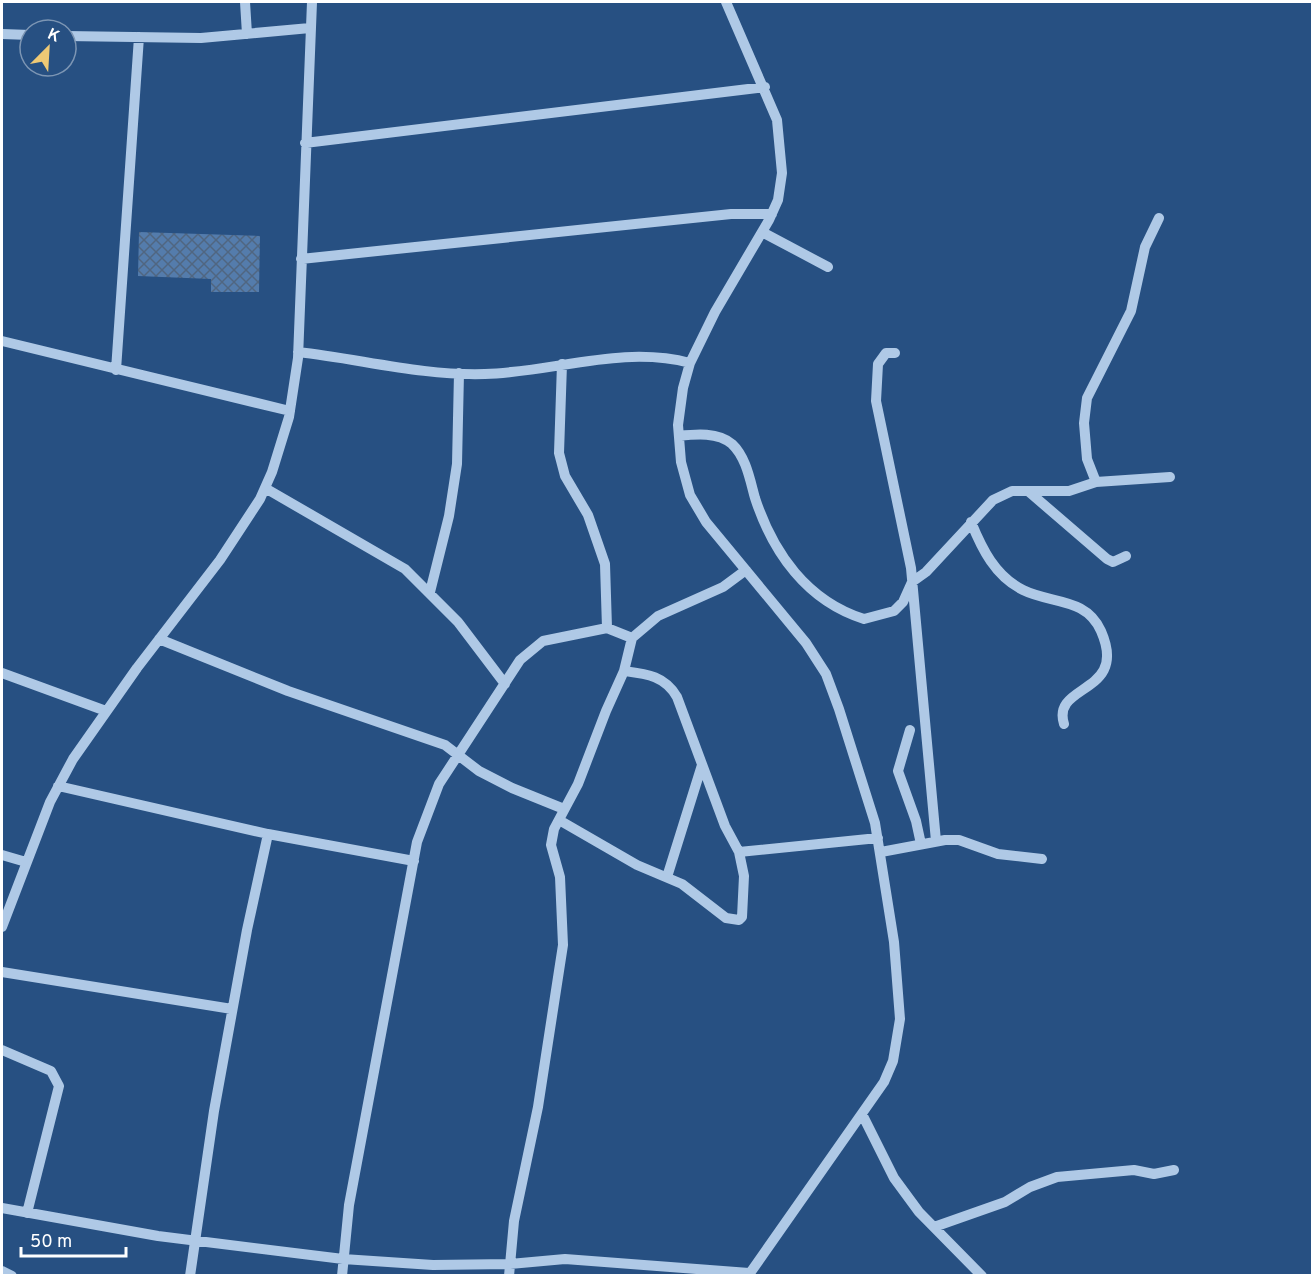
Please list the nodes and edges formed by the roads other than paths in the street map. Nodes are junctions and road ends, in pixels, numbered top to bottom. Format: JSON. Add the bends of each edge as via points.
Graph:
{"nodes":[{"id":1,"x":245,"y":2,"type":"edge"},
{"id":2,"x":312,"y":2,"type":"edge"},
{"id":3,"x":726,"y":2,"type":"edge"},
{"id":4,"x":310,"y":28,"type":"junction"},
{"id":5,"x":2,"y":34,"type":"edge"},
{"id":6,"x":247,"y":34,"type":"junction"},
{"id":7,"x":18,"y":35,"type":"edge"},
{"id":8,"x":78,"y":36,"type":"edge"},
{"id":9,"x":139,"y":37,"type":"junction"},
{"id":10,"x":765,"y":87,"type":"junction"},
{"id":11,"x":306,"y":144,"type":"junction"},
{"id":12,"x":772,"y":214,"type":"junction"},
{"id":13,"x":1159,"y":218,"type":"dead end"},
{"id":14,"x":762,"y":232,"type":"junction"},
{"id":15,"x":301,"y":259,"type":"junction"},
{"id":16,"x":828,"y":267,"type":"dead end"},
{"id":17,"x":2,"y":341,"type":"edge"},
{"id":18,"x":298,"y":352,"type":"junction"},
{"id":19,"x":895,"y":353,"type":"dead end"},
{"id":20,"x":690,"y":363,"type":"junction"},
{"id":21,"x":562,"y":364,"type":"junction"},
{"id":22,"x":116,"y":370,"type":"junction"},
{"id":23,"x":459,"y":373,"type":"junction"},
{"id":24,"x":290,"y":411,"type":"junction"},
{"id":25,"x":679,"y":436,"type":"junction"},
{"id":26,"x":1170,"y":477,"type":"dead end"},
{"id":27,"x":1096,"y":482,"type":"junction"},
{"id":28,"x":265,"y":488,"type":"junction"},
{"id":29,"x":1028,"y":492,"type":"junction"},
{"id":30,"x":971,"y":522,"type":"junction"},
{"id":31,"x":1126,"y":556,"type":"dead end"},
{"id":32,"x":746,"y":570,"type":"junction"},
{"id":33,"x":912,"y":582,"type":"junction"},
{"id":34,"x":430,"y":592,"type":"junction"},
{"id":35,"x":608,"y":628,"type":"junction"},
{"id":36,"x":632,"y":638,"type":"junction"},
{"id":37,"x":159,"y":639,"type":"junction"},
{"id":38,"x":624,"y":671,"type":"junction"},
{"id":39,"x":2,"y":673,"type":"edge"},
{"id":40,"x":505,"y":684,"type":"junction"},
{"id":41,"x":106,"y":711,"type":"junction"},
{"id":42,"x":1064,"y":724,"type":"dead end"},
{"id":43,"x":910,"y":730,"type":"dead end"},
{"id":44,"x":458,"y":755,"type":"junction"},
{"id":45,"x":702,"y":765,"type":"junction"},
{"id":46,"x":58,"y":786,"type":"junction"},
{"id":47,"x":564,"y":809,"type":"junction"},
{"id":48,"x":559,"y":820,"type":"junction"},
{"id":49,"x":268,"y":834,"type":"junction"},
{"id":50,"x":878,"y":838,"type":"junction"},
{"id":51,"x":936,"y":841,"type":"junction"},
{"id":52,"x":921,"y":844,"type":"junction"},
{"id":53,"x":739,"y":852,"type":"junction"},
{"id":54,"x":881,"y":852,"type":"junction"},
{"id":55,"x":2,"y":855,"type":"edge"},
{"id":56,"x":1042,"y":859,"type":"dead end"},
{"id":57,"x":414,"y":861,"type":"junction"},
{"id":58,"x":26,"y":862,"type":"junction"},
{"id":59,"x":666,"y":877,"type":"junction"},
{"id":60,"x":2,"y":927,"type":"edge"},
{"id":61,"x":2,"y":972,"type":"edge"},
{"id":62,"x":232,"y":1009,"type":"junction"},
{"id":63,"x":2,"y":1050,"type":"edge"},
{"id":64,"x":862,"y":1114,"type":"junction"},
{"id":65,"x":1174,"y":1170,"type":"dead end"},
{"id":66,"x":2,"y":1210,"type":"edge"},
{"id":67,"x":27,"y":1213,"type":"junction"},
{"id":68,"x":934,"y":1227,"type":"junction"},
{"id":69,"x":196,"y":1240,"type":"junction"},
{"id":70,"x":344,"y":1259,"type":"junction"},
{"id":71,"x":627,"y":1264,"type":"junction"},
{"id":72,"x":510,"y":1270,"type":"edge"},
{"id":73,"x":2,"y":1271,"type":"edge"},
{"id":74,"x":749,"y":1274,"type":"edge"},
{"id":75,"x":12,"y":1275,"type":"edge"},
{"id":76,"x":190,"y":1275,"type":"edge"},
{"id":77,"x":342,"y":1275,"type":"edge"},
{"id":78,"x":625,"y":1275,"type":"edge"},
{"id":79,"x":982,"y":1275,"type":"edge"}],
"edges":[{"from":1,"to":6,"type":"street"},
{"from":2,"to":4,"type":"street"},
{"from":3,"to":10,"type":"street"},
{"from":4,"to":6,"type":"street"},
{"from":4,"to":11,"type":"street"},
{"from":5,"to":7,"type":"street"},
{"from":6,"to":9,"type":"street"},
{"from":8,"to":9,"type":"street"},
{"from":9,"to":22,"type":"street"},
{"from":10,"to":11,"type":"street"},
{"from":10,"to":12,"type":"street","via":[[777,120],[782,154],[778,200]]},
{"from":11,"to":15,"type":"street"},
{"from":12,"to":14,"type":"street"},
{"from":12,"to":15,"type":"street","via":[[731,214]]},
{"from":13,"to":27,"type":"street","via":[[1145,247],[1131,311],[1087,398],[1087,459]]},
{"from":14,"to":16,"type":"street"},
{"from":14,"to":20,"type":"street"},
{"from":15,"to":18,"type":"street"},
{"from":17,"to":22,"type":"street"},
{"from":18,"to":23,"type":"street"},
{"from":18,"to":24,"type":"street"},
{"from":19,"to":33,"type":"street","via":[[886,353],[878,364],[876,401]]},
{"from":20,"to":21,"type":"street","via":[[629,356]]},
{"from":20,"to":25,"type":"street","via":[[683,388]]},
{"from":21,"to":23,"type":"street","via":[[526,371]]},
{"from":21,"to":35,"type":"street","via":[[559,453],[565,476],[588,515],[605,564]]},
{"from":22,"to":24,"type":"street"},
{"from":23,"to":34,"type":"street","via":[[457,464]]},
{"from":24,"to":28,"type":"street"},
{"from":25,"to":32,"type":"street","via":[[690,495],[706,522]]},
{"from":25,"to":33,"type":"street","via":[[699,434],[731,443],[742,458],[758,507],[781,556],[794,573],[830,604],[864,620],[879,617],[903,602]]},
{"from":26,"to":27,"type":"street"},
{"from":27,"to":29,"type":"street","via":[[1069,491]]},
{"from":28,"to":34,"type":"street","via":[[405,569]]},
{"from":28,"to":37,"type":"street","via":[[220,560]]},
{"from":29,"to":30,"type":"street","via":[[1012,491],[993,500]]},
{"from":29,"to":31,"type":"street","via":[[1107,559],[1113,562]]},
{"from":30,"to":33,"type":"street"},
{"from":30,"to":42,"type":"street","via":[[996,569],[1023,590],[1073,603],[1092,617],[1101,630],[1107,663],[1101,676],[1063,705],[1060,713]]},
{"from":32,"to":36,"type":"street","via":[[723,587],[657,616]]},
{"from":32,"to":50,"type":"street","via":[[806,643],[826,674]]},
{"from":33,"to":51,"type":"street"},
{"from":34,"to":40,"type":"street"},
{"from":35,"to":36,"type":"street"},
{"from":35,"to":40,"type":"street","via":[[543,641],[520,660]]},
{"from":36,"to":38,"type":"street"},
{"from":37,"to":41,"type":"street"},
{"from":37,"to":44,"type":"street","via":[[288,691],[445,745]]},
{"from":38,"to":45,"type":"street","via":[[653,675],[670,686]]},
{"from":38,"to":47,"type":"street","via":[[579,784]]},
{"from":39,"to":41,"type":"street"},
{"from":40,"to":44,"type":"street"},
{"from":41,"to":46,"type":"street"},
{"from":43,"to":52,"type":"street","via":[[898,771]]},
{"from":44,"to":47,"type":"street","via":[[512,788]]},
{"from":44,"to":57,"type":"street","via":[[426,813]]},
{"from":45,"to":53,"type":"street"},
{"from":45,"to":59,"type":"street"},
{"from":46,"to":49,"type":"street"},
{"from":46,"to":58,"type":"street"},
{"from":47,"to":48,"type":"street"},
{"from":48,"to":59,"type":"street","via":[[637,865]]},
{"from":48,"to":72,"type":"street","via":[[551,845],[561,877],[563,945],[538,1107],[514,1221]]},
{"from":49,"to":57,"type":"street"},
{"from":49,"to":62,"type":"street"},
{"from":50,"to":53,"type":"street"},
{"from":50,"to":54,"type":"street"},
{"from":51,"to":52,"type":"street"},
{"from":51,"to":56,"type":"street","via":[[959,840],[998,854]]},
{"from":52,"to":54,"type":"street"},
{"from":53,"to":59,"type":"street","via":[[744,905],[739,920],[726,918],[682,884]]},
{"from":54,"to":64,"type":"street","via":[[900,1019],[893,1061]]},
{"from":55,"to":58,"type":"street"},
{"from":57,"to":70,"type":"street","via":[[349,1205]]},
{"from":58,"to":60,"type":"street"},
{"from":61,"to":62,"type":"street"},
{"from":62,"to":69,"type":"street"},
{"from":63,"to":67,"type":"street","via":[[51,1071],[59,1086]]},
{"from":64,"to":68,"type":"street","via":[[894,1178]]},
{"from":64,"to":74,"type":"street"},
{"from":65,"to":68,"type":"street","via":[[1057,1177],[1005,1202]]},
{"from":66,"to":67,"type":"street"},
{"from":67,"to":69,"type":"street"},
{"from":68,"to":79,"type":"street"},
{"from":69,"to":70,"type":"street"},
{"from":69,"to":76,"type":"street"},
{"from":70,"to":72,"type":"street"},
{"from":70,"to":77,"type":"street"},
{"from":71,"to":72,"type":"street","via":[[565,1259]]},
{"from":71,"to":74,"type":"street"},
{"from":71,"to":78,"type":"street"},
{"from":73,"to":75,"type":"street"}]}
